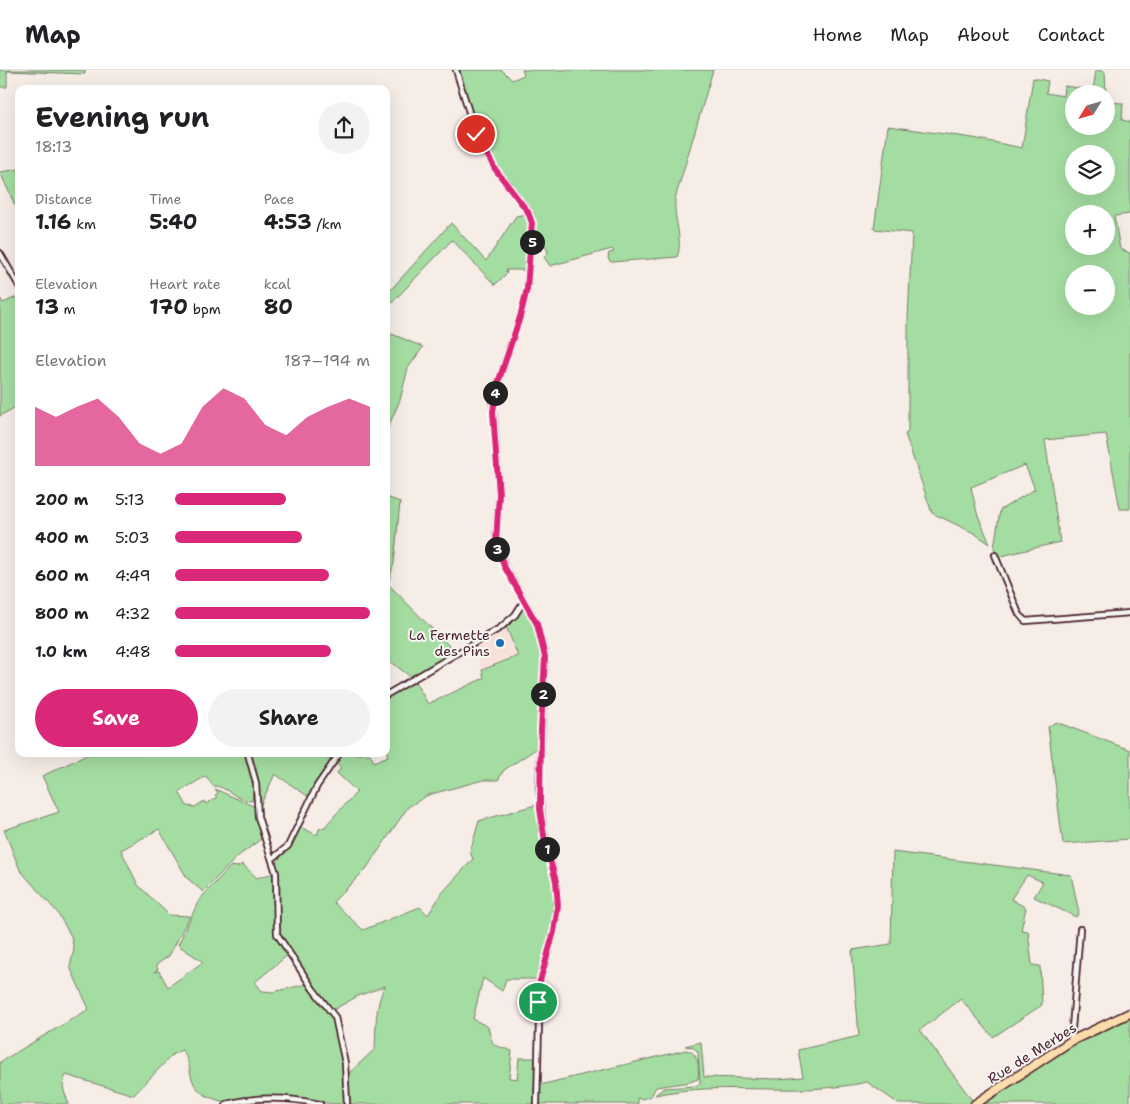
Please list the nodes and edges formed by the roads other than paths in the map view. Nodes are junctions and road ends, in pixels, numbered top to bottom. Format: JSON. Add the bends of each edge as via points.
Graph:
{"nodes":[{"id":1,"x":456,"y":70,"type":"edge"},
{"id":2,"x":0,"y":253,"type":"edge"},
{"id":3,"x":15,"y":279,"type":"edge"},
{"id":4,"x":995,"y":555,"type":"dead end"},
{"id":5,"x":524,"y":601,"type":"junction"},
{"id":6,"x":1130,"y":613,"type":"edge"},
{"id":7,"x":390,"y":694,"type":"edge"},
{"id":8,"x":249,"y":757,"type":"edge"},
{"id":9,"x":337,"y":757,"type":"edge"},
{"id":10,"x":272,"y":859,"type":"junction"},
{"id":11,"x":1080,"y":929,"type":"dead end"},
{"id":12,"x":1130,"y":1013,"type":"edge"},
{"id":13,"x":1071,"y":1041,"type":"junction"},
{"id":14,"x":226,"y":1104,"type":"edge"},
{"id":15,"x":320,"y":1104,"type":"edge"},
{"id":16,"x":347,"y":1104,"type":"edge"},
{"id":17,"x":537,"y":1104,"type":"edge"},
{"id":18,"x":975,"y":1104,"type":"edge"}],
"edges":[{"from":1,"to":5,"type":"street","via":[[476,134],[495,169],[528,212],[532,223],[527,289],[497,386],[493,412],[499,494],[496,542],[504,566]]},
{"from":2,"to":3,"type":"street"},
{"from":4,"to":6,"type":"street","via":[[1025,622]]},
{"from":5,"to":7,"type":"street","via":[[516,615],[500,628]]},
{"from":5,"to":17,"type":"street","via":[[537,624],[544,650],[540,809],[558,893],[554,932],[540,981]]},
{"from":8,"to":10,"type":"street","via":[[256,783],[258,817]]},
{"from":9,"to":10,"type":"street","via":[[317,786],[288,846]]},
{"from":10,"to":16,"type":"street","via":[[277,880],[277,934],[335,1017],[345,1063]]},
{"from":11,"to":13,"type":"street"},
{"from":12,"to":13,"type":"main road","name":"Rue de Merbes"},
{"from":13,"to":18,"type":"main road","name":"Rue de Merbes"},
{"from":14,"to":15,"type":"street","via":[[259,1098],[296,1099]]}]}
